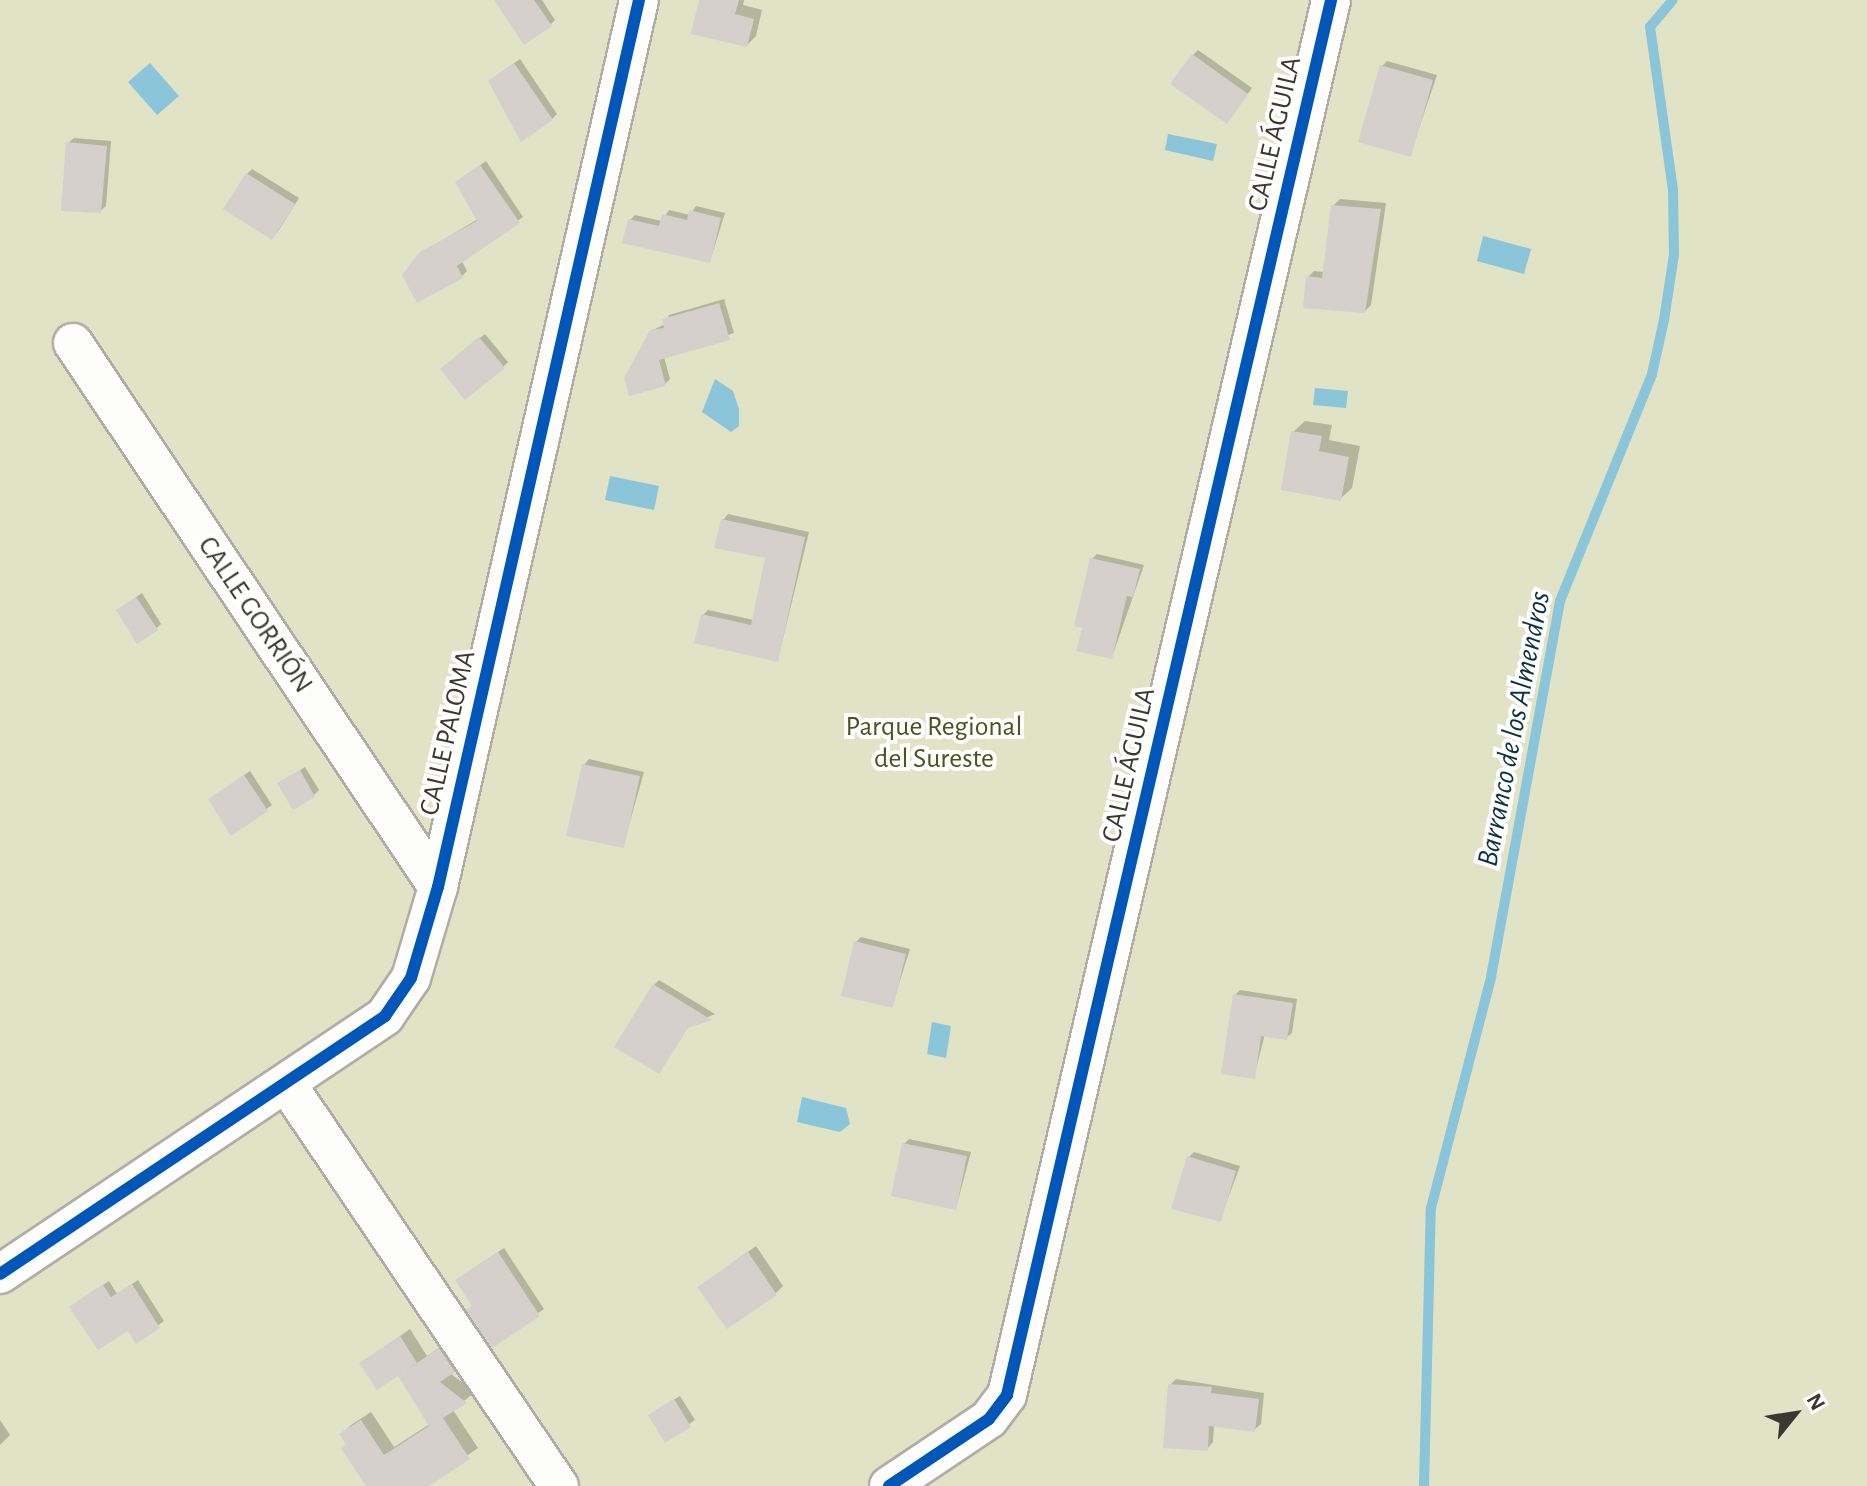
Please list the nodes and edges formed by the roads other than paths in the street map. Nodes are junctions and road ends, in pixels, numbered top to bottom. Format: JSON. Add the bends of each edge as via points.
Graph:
{"nodes":[{"id":1,"x":639,"y":0,"type":"edge"},
{"id":2,"x":1331,"y":0,"type":"edge"},
{"id":3,"x":73,"y":343,"type":"dead end"},
{"id":4,"x":438,"y":887,"type":"junction"},
{"id":5,"x":286,"y":1083,"type":"junction"},
{"id":6,"x":0,"y":1274,"type":"edge"},
{"id":7,"x":559,"y":1486,"type":"edge"},
{"id":8,"x":889,"y":1486,"type":"edge"}],
"edges":[{"from":1,"to":4,"type":"street","name":"CALLE PALOMA"},
{"from":2,"to":8,"type":"street","name":"CALLE ÁGUILA","via":[[1007,1395],[989,1419]]},
{"from":3,"to":4,"type":"street","name":"CALLE GORRIÓN"},
{"from":4,"to":5,"type":"street","name":"CALLE PALOMA","via":[[425,939],[399,998],[385,1016]]},
{"from":5,"to":6,"type":"street","name":"CALLE PALOMA"},
{"from":5,"to":7,"type":"street"}]}
